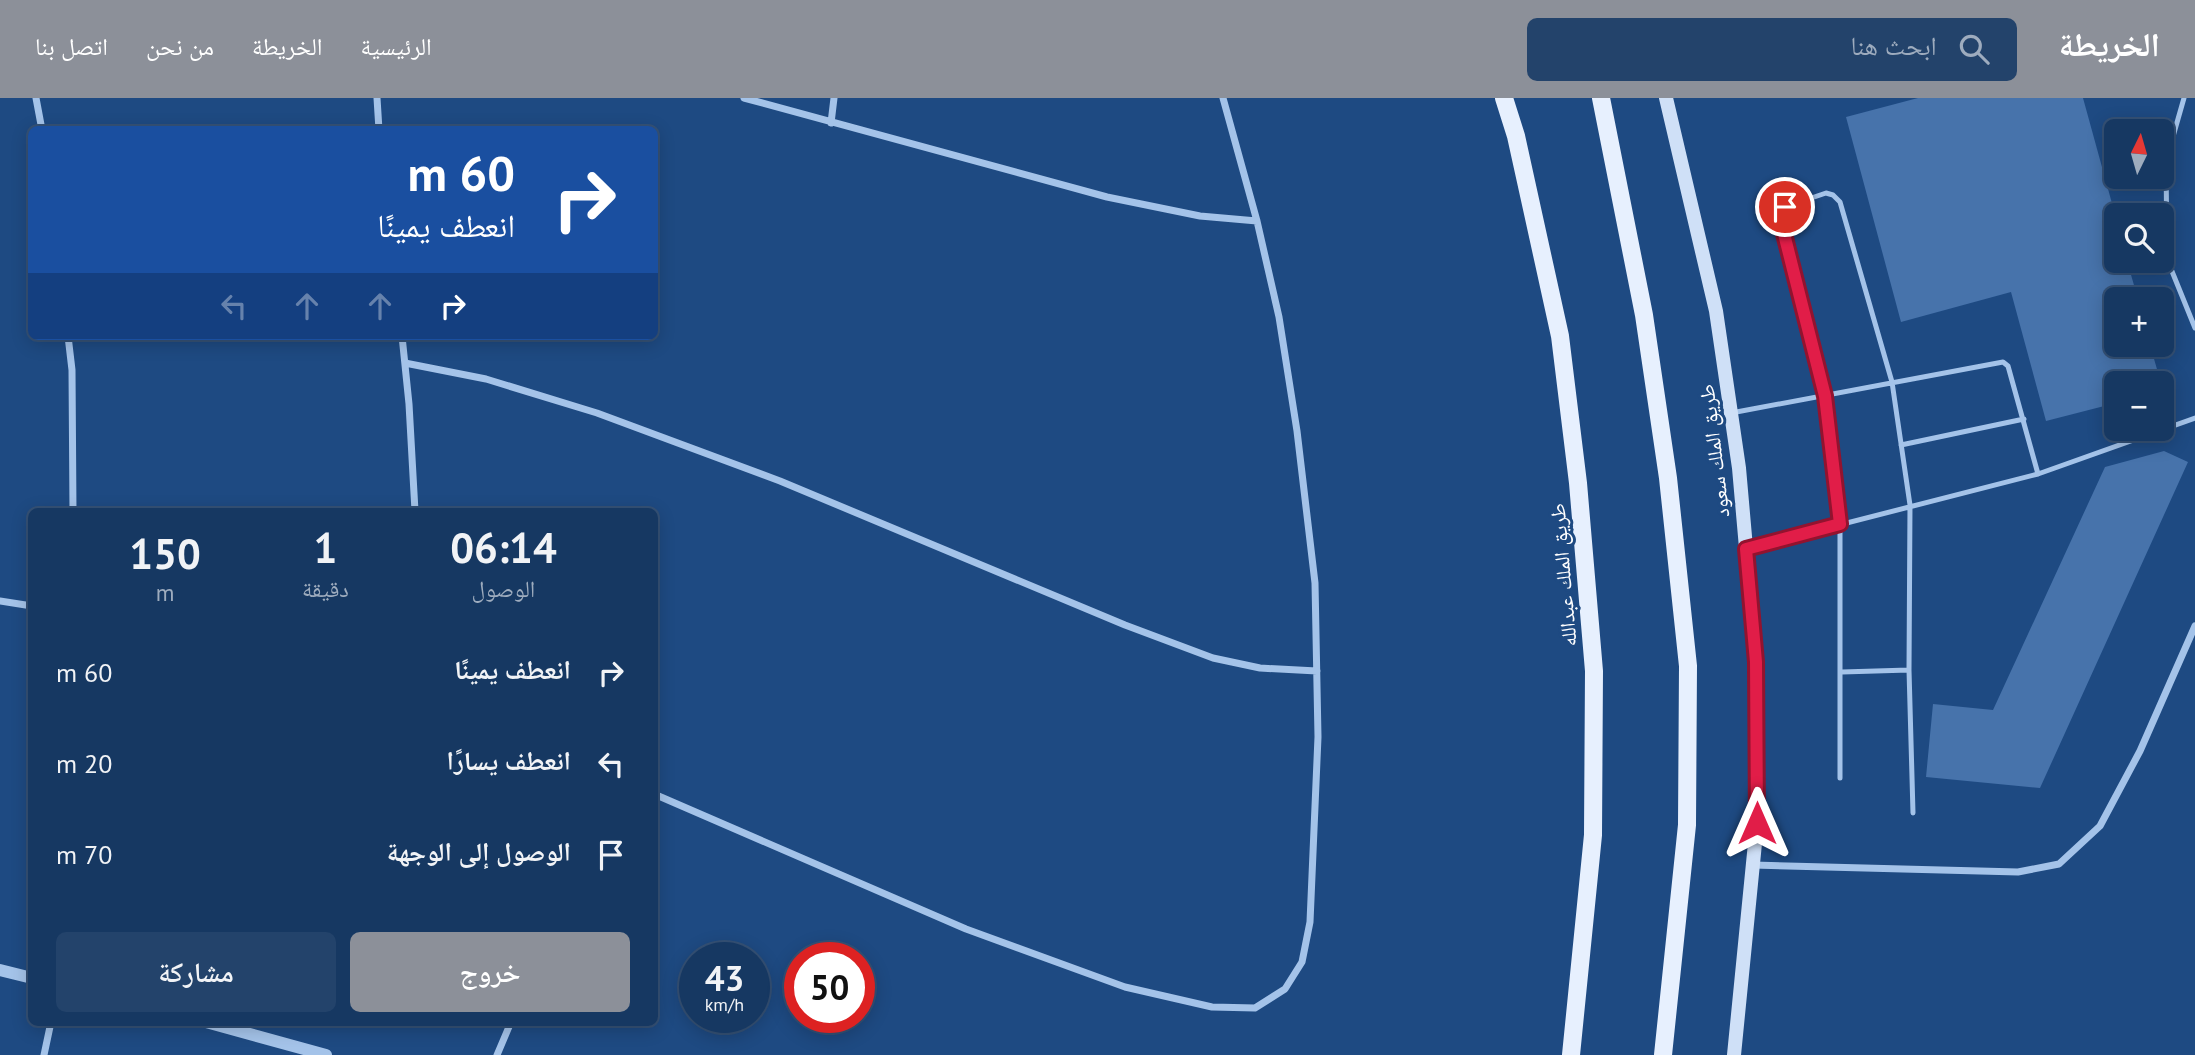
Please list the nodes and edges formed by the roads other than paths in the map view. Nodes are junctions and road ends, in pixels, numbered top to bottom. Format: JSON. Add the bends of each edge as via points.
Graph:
{"nodes":[{"id":1,"x":36,"y":98,"type":"edge"},
{"id":2,"x":377,"y":98,"type":"edge"},
{"id":3,"x":744,"y":98,"type":"edge"},
{"id":4,"x":834,"y":98,"type":"edge"},
{"id":5,"x":1223,"y":98,"type":"edge"},
{"id":6,"x":1504,"y":98,"type":"edge"},
{"id":7,"x":1601,"y":98,"type":"edge"},
{"id":8,"x":1667,"y":98,"type":"edge"},
{"id":9,"x":2184,"y":98,"type":"edge"},
{"id":10,"x":831,"y":123,"type":"junction"},
{"id":11,"x":41,"y":126,"type":"edge"},
{"id":12,"x":379,"y":126,"type":"edge"},
{"id":13,"x":1257,"y":221,"type":"junction"},
{"id":14,"x":2195,"y":328,"type":"edge"},
{"id":15,"x":68,"y":340,"type":"edge"},
{"id":16,"x":402,"y":340,"type":"edge"},
{"id":17,"x":405,"y":363,"type":"junction"},
{"id":18,"x":1892,"y":382,"type":"junction"},
{"id":19,"x":1825,"y":396,"type":"junction"},
{"id":20,"x":1731,"y":413,"type":"junction"},
{"id":21,"x":2195,"y":418,"type":"edge"},
{"id":22,"x":2024,"y":419,"type":"junction"},
{"id":23,"x":1901,"y":445,"type":"junction"},
{"id":24,"x":2038,"y":474,"type":"junction"},
{"id":25,"x":1910,"y":505,"type":"junction"},
{"id":26,"x":74,"y":508,"type":"edge"},
{"id":27,"x":415,"y":508,"type":"edge"},
{"id":28,"x":1840,"y":524,"type":"junction"},
{"id":29,"x":1746,"y":549,"type":"junction"},
{"id":30,"x":0,"y":601,"type":"edge"},
{"id":31,"x":28,"y":605,"type":"edge"},
{"id":32,"x":2195,"y":626,"type":"edge"},
{"id":33,"x":1909,"y":670,"type":"junction"},
{"id":34,"x":1317,"y":671,"type":"junction"},
{"id":35,"x":1842,"y":673,"type":"junction"},
{"id":36,"x":1840,"y":778,"type":"dead end"},
{"id":37,"x":658,"y":796,"type":"edge"},
{"id":38,"x":1913,"y":813,"type":"dead end"},
{"id":39,"x":1753,"y":865,"type":"junction"},
{"id":40,"x":0,"y":971,"type":"edge"},
{"id":41,"x":28,"y":977,"type":"edge"},
{"id":42,"x":50,"y":1026,"type":"edge"},
{"id":43,"x":221,"y":1026,"type":"edge"},
{"id":44,"x":509,"y":1026,"type":"edge"},
{"id":45,"x":44,"y":1055,"type":"edge"},
{"id":46,"x":326,"y":1055,"type":"edge"},
{"id":47,"x":497,"y":1055,"type":"edge"},
{"id":48,"x":1571,"y":1055,"type":"edge"},
{"id":49,"x":1663,"y":1055,"type":"edge"},
{"id":50,"x":1734,"y":1055,"type":"edge"}],
"edges":[{"from":1,"to":11,"type":"street"},
{"from":2,"to":12,"type":"street"},
{"from":3,"to":10,"type":"street"},
{"from":4,"to":10,"type":"street"},
{"from":5,"to":13,"type":"street"},
{"from":6,"to":48,"type":"main road","name":"طريق الملك عبدالله","via":[[1560,336],[1594,671],[1593,835]]},
{"from":7,"to":49,"type":"main road","via":[[1644,315],[1668,478],[1688,666],[1687,825]]},
{"from":8,"to":20,"type":"main road","name":"طريق الملك سعود","via":[[1716,311]]},
{"from":9,"to":14,"type":"lane","via":[[2166,161],[2167,259]]},
{"from":10,"to":13,"type":"street","via":[[1107,197],[1200,216]]},
{"from":13,"to":34,"type":"street","via":[[1279,317],[1297,431],[1315,583]]},
{"from":15,"to":26,"type":"street"},
{"from":16,"to":17,"type":"street"},
{"from":17,"to":27,"type":"street"},
{"from":17,"to":34,"type":"street","via":[[486,379],[597,412],[780,481],[1213,658],[1260,668]]},
{"from":18,"to":19,"type":"lane"},
{"from":18,"to":19,"type":"lane","via":[[1840,202],[1826,193],[1785,207],[1781,214]]},
{"from":18,"to":22,"type":"lane","via":[[2003,362]]},
{"from":18,"to":23,"type":"lane"},
{"from":19,"to":20,"type":"lane"},
{"from":19,"to":28,"type":"lane"},
{"from":20,"to":29,"type":"main road","name":"طريق الملك سعود"},
{"from":21,"to":24,"type":"lane"},
{"from":22,"to":23,"type":"lane"},
{"from":22,"to":24,"type":"lane"},
{"from":23,"to":25,"type":"lane"},
{"from":24,"to":25,"type":"lane"},
{"from":25,"to":28,"type":"lane"},
{"from":25,"to":33,"type":"lane"},
{"from":28,"to":29,"type":"lane"},
{"from":28,"to":35,"type":"lane"},
{"from":29,"to":39,"type":"main road","name":"طريق الملك سعود","via":[[1756,662]]},
{"from":30,"to":31,"type":"street"},
{"from":32,"to":39,"type":"street","via":[[2140,751],[2100,826],[2059,864],[2018,872]]},
{"from":33,"to":35,"type":"lane"},
{"from":33,"to":38,"type":"lane"},
{"from":34,"to":37,"type":"street","via":[[1310,922],[1302,962],[1285,989],[1255,1007],[1212,1007],[1125,988],[966,929]]},
{"from":35,"to":36,"type":"lane"},
{"from":39,"to":50,"type":"main road","name":"طريق الملك سعود"},
{"from":40,"to":41,"type":"street"},
{"from":42,"to":45,"type":"street"},
{"from":43,"to":46,"type":"street"},
{"from":44,"to":47,"type":"street"}]}
